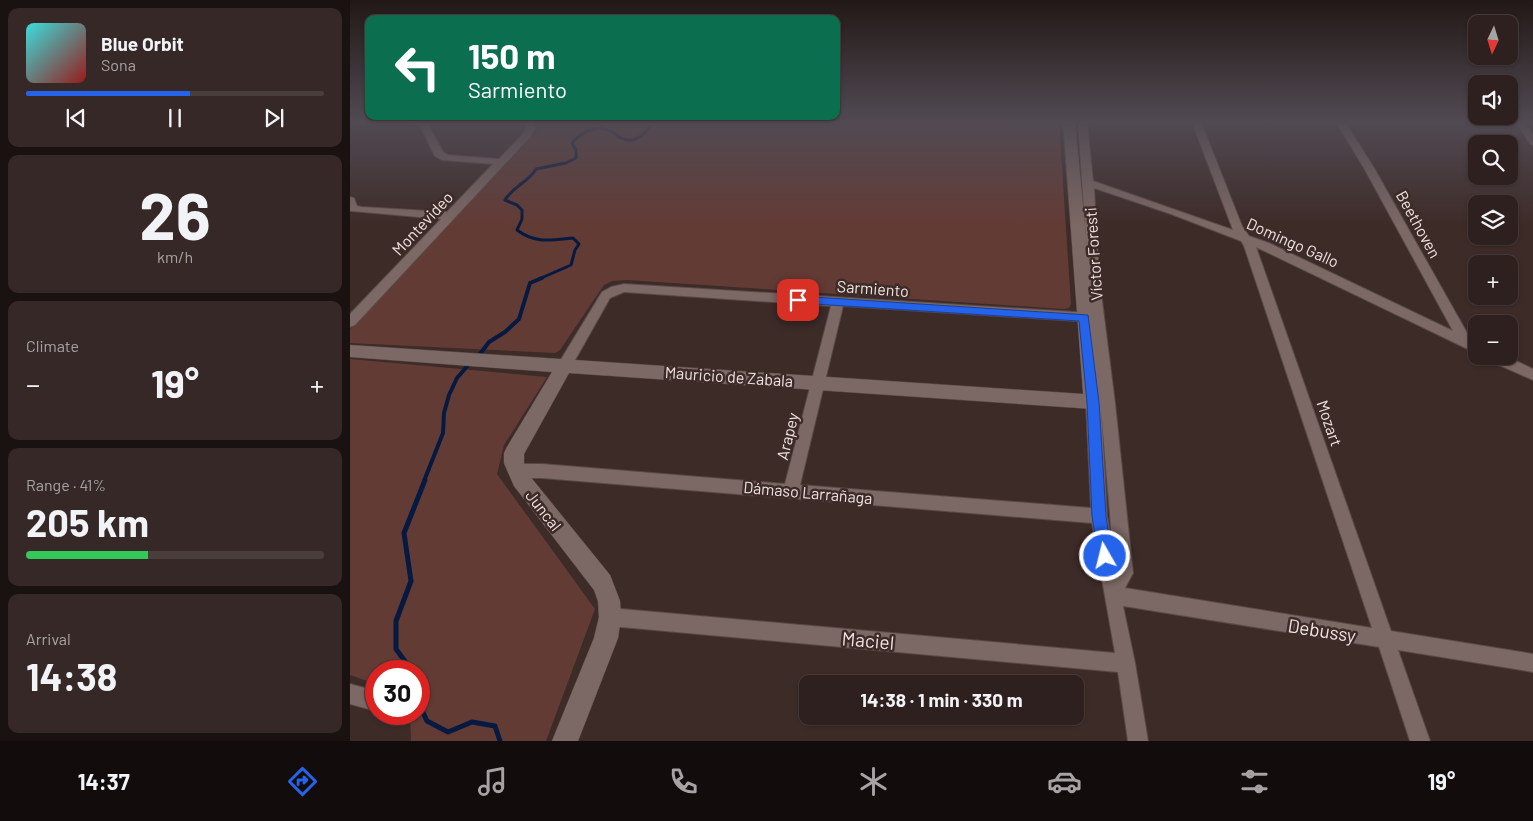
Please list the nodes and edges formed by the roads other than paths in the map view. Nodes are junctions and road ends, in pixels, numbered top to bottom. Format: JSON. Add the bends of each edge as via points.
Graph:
{"nodes":[{"id":1,"x":444,"y":157,"type":"edge"},
{"id":2,"x":507,"y":157,"type":"edge"},
{"id":3,"x":1073,"y":157,"type":"edge"},
{"id":4,"x":1085,"y":157,"type":"edge"},
{"id":5,"x":1210,"y":157,"type":"edge"},
{"id":6,"x":1362,"y":157,"type":"edge"},
{"id":7,"x":502,"y":162,"type":"junction"},
{"id":8,"x":1088,"y":183,"type":"junction"},
{"id":9,"x":351,"y":206,"type":"edge"},
{"id":10,"x":450,"y":216,"type":"junction"},
{"id":11,"x":1245,"y":239,"type":"junction"},
{"id":12,"x":838,"y":302,"type":"junction"},
{"id":13,"x":1091,"y":318,"type":"junction"},
{"id":14,"x":350,"y":322,"type":"edge"},
{"id":15,"x":1468,"y":341,"type":"edge"},
{"id":16,"x":1468,"y":345,"type":"edge"},
{"id":17,"x":350,"y":351,"type":"edge"},
{"id":18,"x":565,"y":365,"type":"junction"},
{"id":19,"x":1512,"y":365,"type":"edge"},
{"id":20,"x":1533,"y":375,"type":"edge"},
{"id":21,"x":818,"y":382,"type":"junction"},
{"id":22,"x":1101,"y":403,"type":"junction"},
{"id":23,"x":516,"y":471,"type":"junction"},
{"id":24,"x":791,"y":490,"type":"junction"},
{"id":25,"x":1099,"y":516,"type":"junction"},
{"id":26,"x":1112,"y":595,"type":"junction"},
{"id":27,"x":610,"y":617,"type":"junction"},
{"id":28,"x":1386,"y":640,"type":"junction"},
{"id":29,"x":1126,"y":663,"type":"junction"},
{"id":30,"x":1533,"y":663,"type":"edge"},
{"id":31,"x":350,"y":694,"type":"edge"},
{"id":32,"x":365,"y":698,"type":"edge"},
{"id":33,"x":566,"y":741,"type":"edge"},
{"id":34,"x":1138,"y":741,"type":"edge"},
{"id":35,"x":1420,"y":741,"type":"edge"}],
"edges":[{"from":1,"to":7,"type":"street"},
{"from":2,"to":7,"type":"street","name":"Montevideo"},
{"from":3,"to":13,"type":"street","name":"Víctor Foresti"},
{"from":4,"to":8,"type":"street","name":"Víctor Foresti"},
{"from":5,"to":11,"type":"street","name":"Mozart","via":[[1237,227]]},
{"from":6,"to":15,"type":"street","name":"Beethoven"},
{"from":7,"to":10,"type":"street","name":"Montevideo"},
{"from":8,"to":11,"type":"street","name":"Domingo Gallo"},
{"from":8,"to":13,"type":"street","name":"Víctor Foresti","via":[[1093,276]]},
{"from":9,"to":10,"type":"street"},
{"from":10,"to":14,"type":"street","name":"Montevideo"},
{"from":11,"to":16,"type":"street","name":"Domingo Gallo"},
{"from":11,"to":28,"type":"street","name":"Mozart","via":[[1250,245]]},
{"from":12,"to":13,"type":"street","name":"Sarmiento"},
{"from":12,"to":18,"type":"street","name":"Sarmiento","via":[[639,288],[615,290],[606,295]]},
{"from":12,"to":21,"type":"street","name":"Arapey"},
{"from":13,"to":22,"type":"street","name":"Víctor Foresti"},
{"from":17,"to":18,"type":"street","name":"Mauricio de Zabala"},
{"from":18,"to":21,"type":"street","name":"Mauricio de Zabala"},
{"from":18,"to":23,"type":"street","via":[[514,452]]},
{"from":19,"to":20,"type":"street"},
{"from":21,"to":22,"type":"street","name":"Mauricio de Zabala"},
{"from":21,"to":24,"type":"street","name":"Arapey"},
{"from":22,"to":25,"type":"street","name":"Víctor Foresti"},
{"from":22,"to":26,"type":"street","name":"Víctor Foresti","via":[[1124,573]]},
{"from":23,"to":24,"type":"street","name":"Dámaso Larrañaga"},
{"from":23,"to":27,"type":"street","name":"Juncal","via":[[602,583],[609,601]]},
{"from":24,"to":25,"type":"street","name":"Dámaso Larrañaga"},
{"from":25,"to":26,"type":"street","name":"Víctor Foresti"},
{"from":26,"to":28,"type":"street","name":"Debussy"},
{"from":26,"to":29,"type":"street"},
{"from":27,"to":29,"type":"street","name":"Maciel"},
{"from":27,"to":33,"type":"street","name":"Juncal","via":[[606,638]]},
{"from":28,"to":30,"type":"street","name":"Debussy"},
{"from":28,"to":35,"type":"street","name":"Mozart"},
{"from":29,"to":34,"type":"street"},
{"from":31,"to":32,"type":"street"}]}
